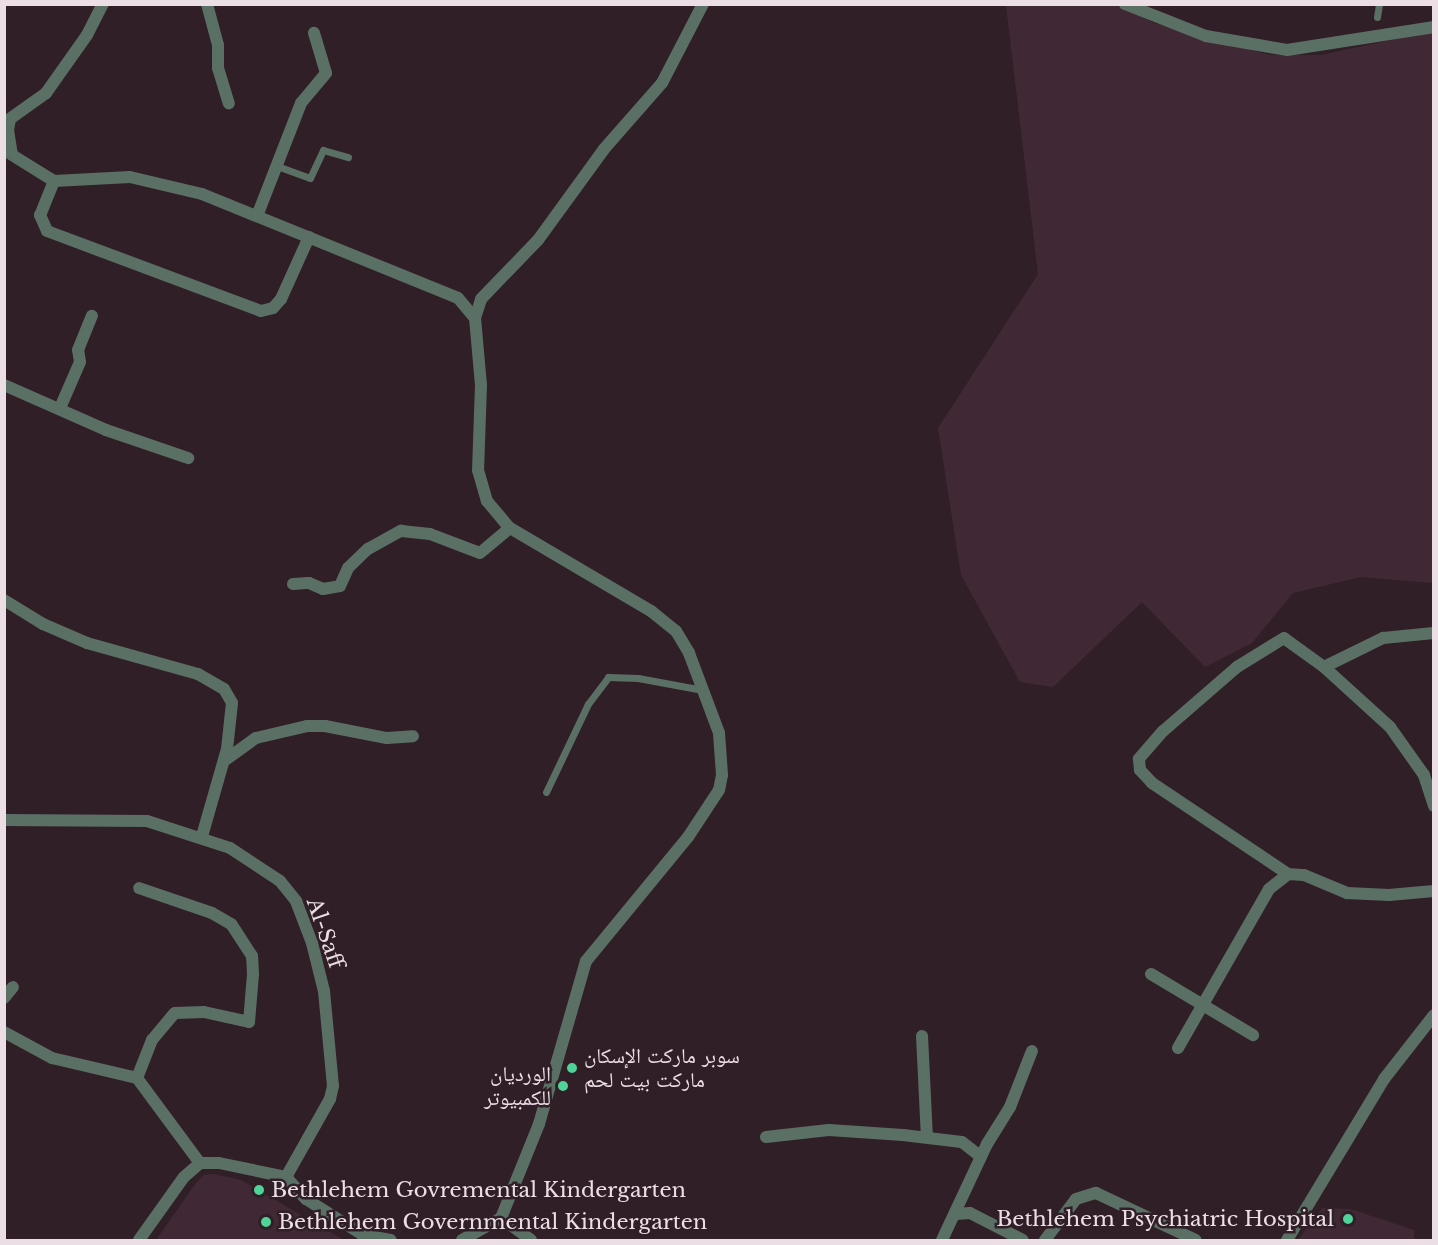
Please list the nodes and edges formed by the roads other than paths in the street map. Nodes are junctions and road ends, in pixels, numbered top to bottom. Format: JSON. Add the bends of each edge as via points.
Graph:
{"nodes":[{"id":1,"x":103,"y":4,"type":"edge"},
{"id":2,"x":207,"y":4,"type":"edge"},
{"id":3,"x":703,"y":4,"type":"edge"},
{"id":4,"x":1125,"y":4,"type":"edge"},
{"id":5,"x":1379,"y":4,"type":"edge"},
{"id":6,"x":1377,"y":17,"type":"dead end"},
{"id":7,"x":1432,"y":25,"type":"edge"},
{"id":8,"x":314,"y":33,"type":"dead end"},
{"id":9,"x":229,"y":103,"type":"dead end"},
{"id":10,"x":7,"y":121,"type":"edge"},
{"id":11,"x":8,"y":152,"type":"edge"},
{"id":12,"x":348,"y":157,"type":"dead end"},
{"id":13,"x":277,"y":166,"type":"junction"},
{"id":14,"x":54,"y":181,"type":"junction"},
{"id":15,"x":257,"y":216,"type":"junction"},
{"id":16,"x":309,"y":237,"type":"junction"},
{"id":17,"x":458,"y":298,"type":"junction"},
{"id":18,"x":482,"y":299,"type":"junction"},
{"id":19,"x":92,"y":316,"type":"dead end"},
{"id":20,"x":475,"y":318,"type":"junction"},
{"id":21,"x":4,"y":385,"type":"edge"},
{"id":22,"x":60,"y":408,"type":"junction"},
{"id":23,"x":188,"y":458,"type":"dead end"},
{"id":24,"x":510,"y":528,"type":"junction"},
{"id":25,"x":293,"y":584,"type":"dead end"},
{"id":26,"x":4,"y":600,"type":"edge"},
{"id":27,"x":1434,"y":633,"type":"edge"},
{"id":28,"x":1324,"y":667,"type":"junction"},
{"id":29,"x":705,"y":690,"type":"junction"},
{"id":30,"x":413,"y":736,"type":"dead end"},
{"id":31,"x":223,"y":762,"type":"junction"},
{"id":32,"x":546,"y":792,"type":"dead end"},
{"id":33,"x":1434,"y":806,"type":"edge"},
{"id":34,"x":4,"y":820,"type":"edge"},
{"id":35,"x":201,"y":836,"type":"junction"},
{"id":36,"x":1288,"y":874,"type":"junction"},
{"id":37,"x":139,"y":888,"type":"dead end"},
{"id":38,"x":1434,"y":891,"type":"edge"},
{"id":39,"x":1151,"y":974,"type":"dead end"},
{"id":40,"x":14,"y":987,"type":"dead end"},
{"id":41,"x":4,"y":998,"type":"edge"},
{"id":42,"x":1204,"y":1006,"type":"junction"},
{"id":43,"x":1434,"y":1015,"type":"edge"},
{"id":44,"x":4,"y":1032,"type":"edge"},
{"id":45,"x":1253,"y":1035,"type":"dead end"},
{"id":46,"x":922,"y":1036,"type":"dead end"},
{"id":47,"x":1178,"y":1048,"type":"dead end"},
{"id":48,"x":1032,"y":1051,"type":"dead end"},
{"id":49,"x":138,"y":1078,"type":"junction"},
{"id":50,"x":766,"y":1137,"type":"dead end"},
{"id":51,"x":927,"y":1137,"type":"junction"},
{"id":52,"x":991,"y":1137,"type":"junction"},
{"id":53,"x":962,"y":1142,"type":"junction"},
{"id":54,"x":981,"y":1157,"type":"junction"},
{"id":55,"x":200,"y":1163,"type":"junction"},
{"id":56,"x":286,"y":1177,"type":"junction"},
{"id":57,"x":955,"y":1214,"type":"junction"},
{"id":58,"x":501,"y":1218,"type":"junction"},
{"id":59,"x":364,"y":1238,"type":"edge"},
{"id":60,"x":139,"y":1240,"type":"edge"},
{"id":61,"x":391,"y":1240,"type":"edge"},
{"id":62,"x":462,"y":1240,"type":"edge"},
{"id":63,"x":531,"y":1240,"type":"edge"},
{"id":64,"x":942,"y":1240,"type":"edge"},
{"id":65,"x":1023,"y":1240,"type":"edge"},
{"id":66,"x":1045,"y":1240,"type":"edge"},
{"id":67,"x":1196,"y":1240,"type":"edge"},
{"id":68,"x":1287,"y":1240,"type":"edge"}],
"edges":[{"from":1,"to":10,"type":"street","via":[[87,35],[46,93]]},
{"from":2,"to":9,"type":"street","via":[[218,45],[218,68]]},
{"from":3,"to":18,"type":"street","via":[[655,92],[604,149],[538,240]]},
{"from":4,"to":7,"type":"street","via":[[1214,38],[1287,50]]},
{"from":5,"to":6,"type":"lane"},
{"from":8,"to":13,"type":"street","via":[[326,73],[301,103]]},
{"from":10,"to":11,"type":"street"},
{"from":11,"to":14,"type":"street"},
{"from":12,"to":13,"type":"lane","via":[[323,150],[310,178]]},
{"from":13,"to":15,"type":"street"},
{"from":14,"to":15,"type":"street","via":[[151,179]]},
{"from":14,"to":16,"type":"street","via":[[40,215],[47,231],[261,311],[273,308],[281,299]]},
{"from":15,"to":16,"type":"street"},
{"from":16,"to":17,"type":"street"},
{"from":17,"to":18,"type":"street"},
{"from":17,"to":20,"type":"street"},
{"from":18,"to":20,"type":"street"},
{"from":19,"to":22,"type":"street","via":[[78,350],[80,362]]},
{"from":20,"to":24,"type":"street","via":[[481,385],[478,471],[487,501]]},
{"from":21,"to":22,"type":"street"},
{"from":22,"to":23,"type":"street","via":[[106,430]]},
{"from":24,"to":25,"type":"street","via":[[480,553],[430,534],[401,531],[368,549],[348,568],[340,586]]},
{"from":24,"to":29,"type":"street","via":[[604,579],[668,624],[680,638]]},
{"from":26,"to":31,"type":"street","via":[[43,624],[87,643],[213,680],[224,688],[232,703]]},
{"from":27,"to":28,"type":"street","via":[[1383,638]]},
{"from":28,"to":33,"type":"street","via":[[1390,727],[1424,775]]},
{"from":28,"to":36,"type":"street","via":[[1284,638],[1237,667],[1179,716],[1139,759],[1140,770],[1158,788]]},
{"from":29,"to":32,"type":"lane","via":[[608,677],[596,689]]},
{"from":29,"to":58,"type":"street","via":[[719,733],[723,775],[719,790],[688,837],[586,961],[538,1124]]},
{"from":30,"to":31,"type":"street","via":[[387,738],[307,726],[256,738]]},
{"from":31,"to":35,"type":"street"},
{"from":34,"to":35,"type":"street","name":"Al-Saff","via":[[127,819]]},
{"from":35,"to":56,"type":"street","name":"Al-Saff","via":[[258,863],[280,881],[296,901],[321,981],[333,1086],[330,1099]]},
{"from":36,"to":38,"type":"street","via":[[1304,875],[1347,893]]},
{"from":36,"to":42,"type":"street","via":[[1269,888]]},
{"from":37,"to":49,"type":"street","via":[[212,913],[231,924],[252,956],[253,974],[249,1022],[238,1023],[204,1012],[175,1013],[152,1040]]},
{"from":39,"to":42,"type":"street"},
{"from":40,"to":41,"type":"street"},
{"from":42,"to":45,"type":"street"},
{"from":42,"to":47,"type":"street"},
{"from":43,"to":68,"type":"street","via":[[1384,1079]]},
{"from":44,"to":49,"type":"street","via":[[52,1058]]},
{"from":46,"to":51,"type":"street"},
{"from":48,"to":52,"type":"street","via":[[1010,1107]]},
{"from":49,"to":55,"type":"street"},
{"from":50,"to":51,"type":"street","via":[[830,1130]]},
{"from":51,"to":53,"type":"street"},
{"from":52,"to":53,"type":"street"},
{"from":52,"to":54,"type":"street"},
{"from":53,"to":54,"type":"street"},
{"from":54,"to":57,"type":"street"},
{"from":55,"to":56,"type":"street","via":[[219,1163]]},
{"from":55,"to":60,"type":"street","via":[[184,1177]]},
{"from":56,"to":59,"type":"street","via":[[306,1199]]},
{"from":57,"to":64,"type":"street"},
{"from":57,"to":65,"type":"street","via":[[970,1213]]},
{"from":58,"to":62,"type":"street"},
{"from":58,"to":63,"type":"street"},
{"from":59,"to":61,"type":"street"},
{"from":66,"to":67,"type":"street","via":[[1076,1199],[1096,1193]]}]}
